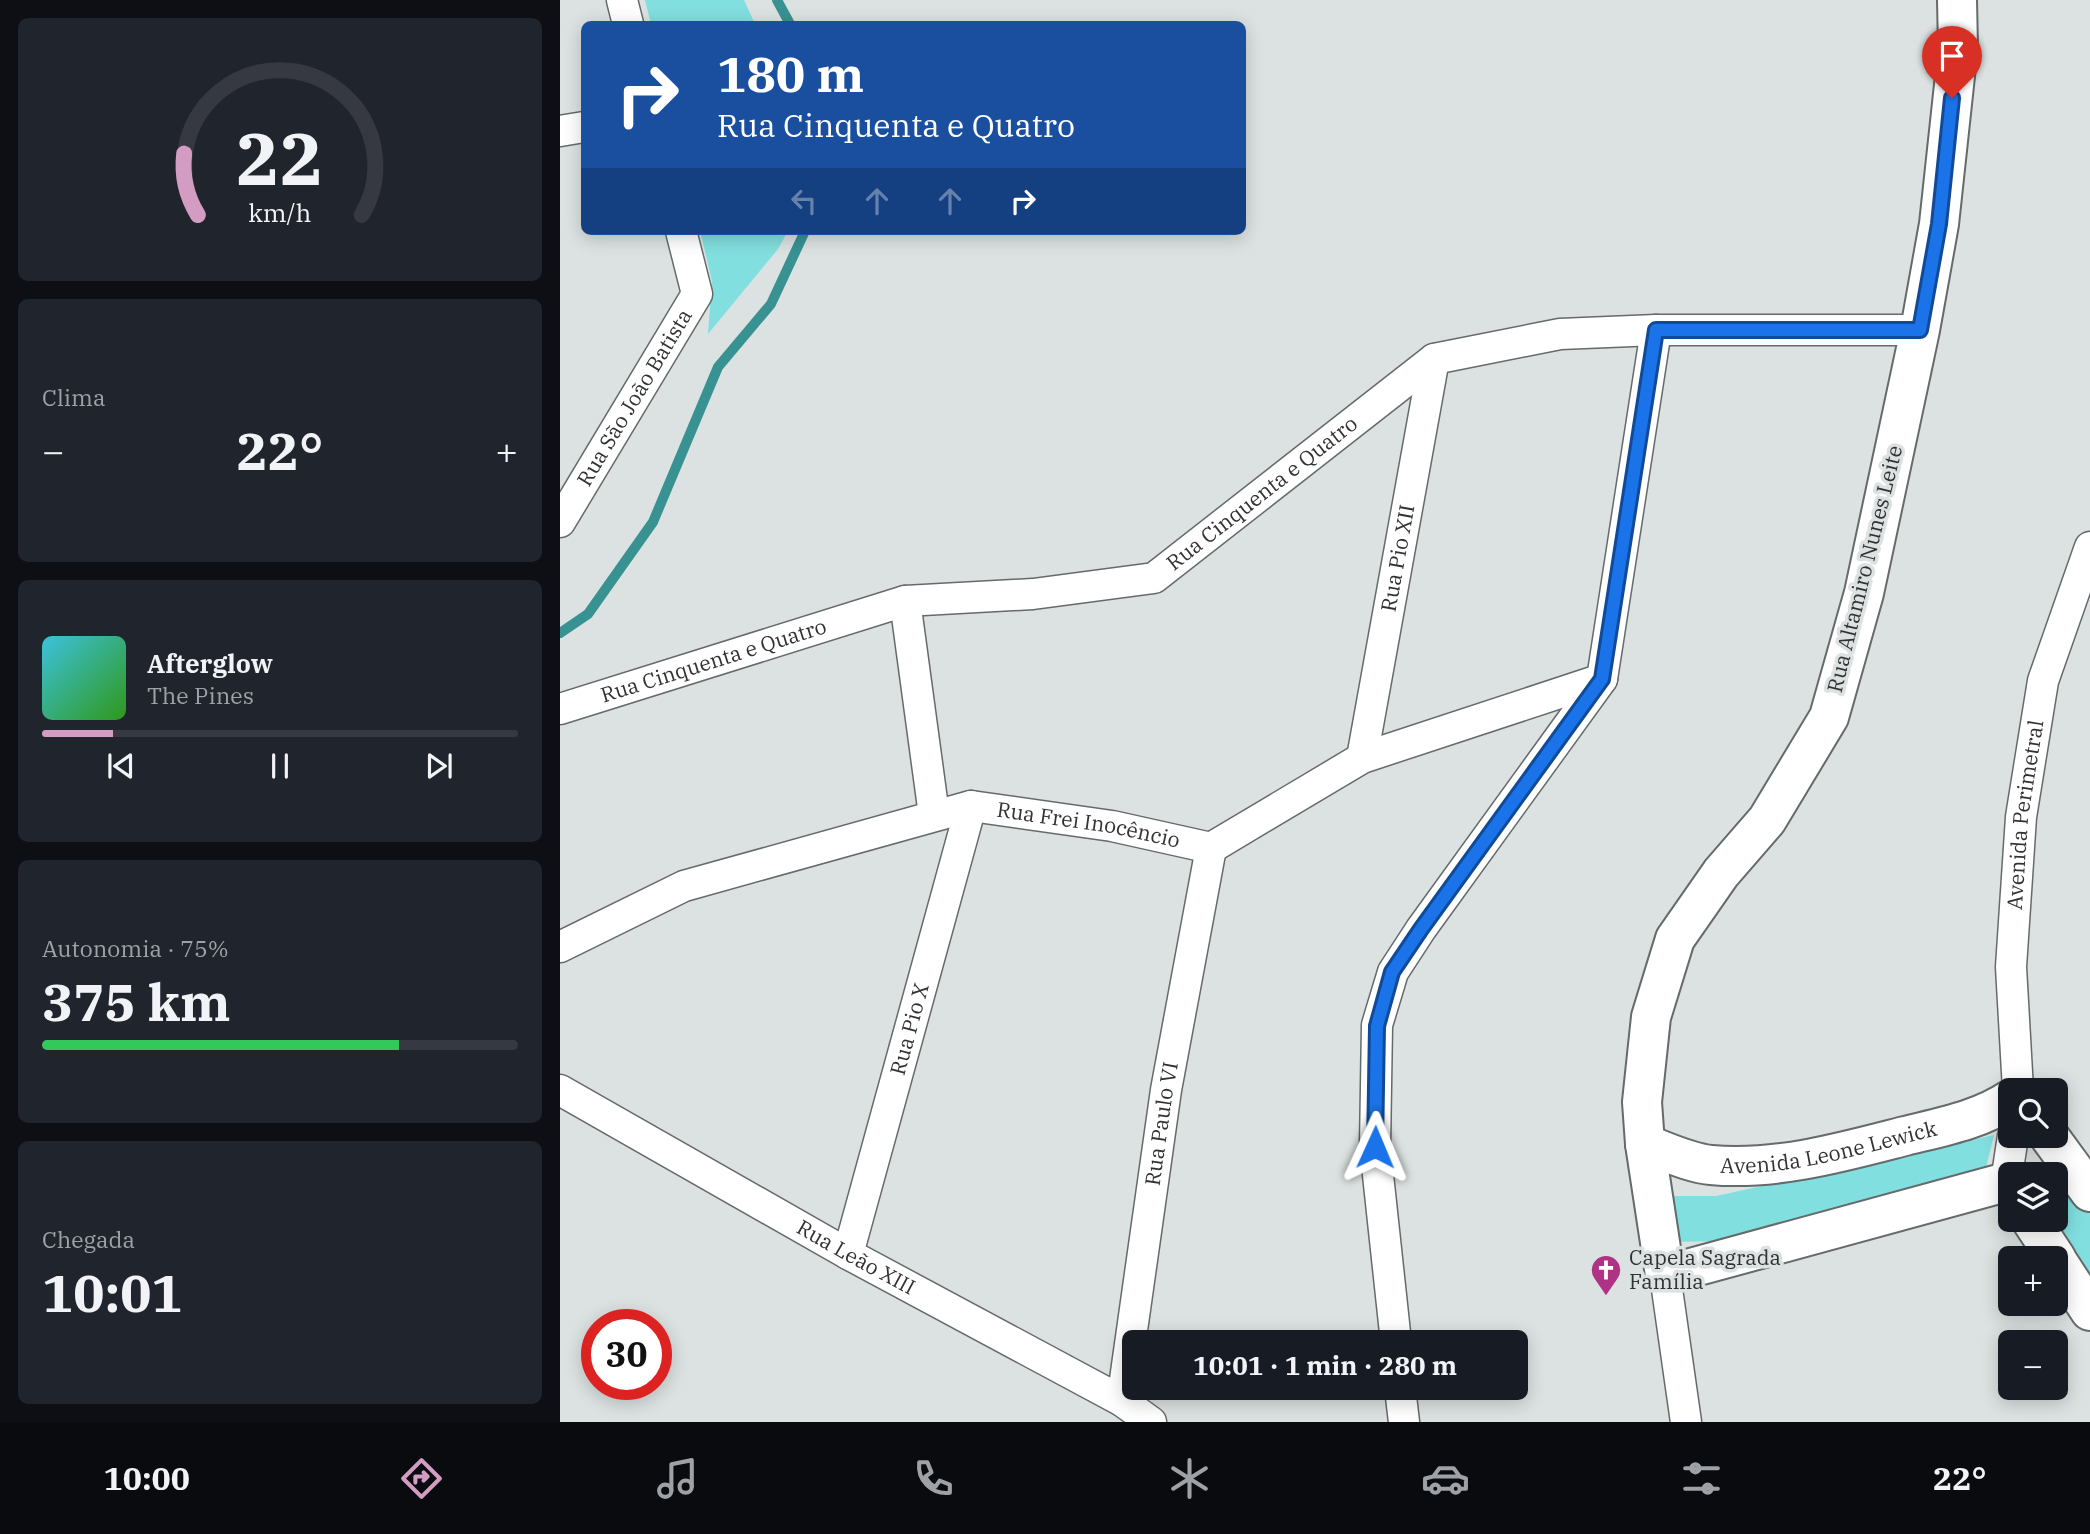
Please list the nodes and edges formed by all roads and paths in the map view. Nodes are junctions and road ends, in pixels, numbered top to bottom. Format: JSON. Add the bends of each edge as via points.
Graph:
{"nodes":[{"id":1,"x":622,"y":0,"type":"edge"},
{"id":2,"x":1957,"y":0,"type":"edge"},
{"id":3,"x":627,"y":21,"type":"edge"},
{"id":4,"x":581,"y":128,"type":"edge"},
{"id":5,"x":560,"y":131,"type":"edge"},
{"id":6,"x":682,"y":235,"type":"edge"},
{"id":7,"x":1656,"y":330,"type":"junction"},
{"id":8,"x":1920,"y":330,"type":"junction"},
{"id":9,"x":1434,"y":359,"type":"junction"},
{"id":10,"x":560,"y":522,"type":"edge"},
{"id":11,"x":2090,"y":547,"type":"edge"},
{"id":12,"x":905,"y":601,"type":"junction"},
{"id":13,"x":1602,"y":679,"type":"junction"},
{"id":14,"x":560,"y":709,"type":"edge"},
{"id":15,"x":1362,"y":758,"type":"junction"},
{"id":16,"x":971,"y":806,"type":"junction"},
{"id":17,"x":934,"y":815,"type":"junction"},
{"id":18,"x":1211,"y":848,"type":"junction"},
{"id":19,"x":560,"y":947,"type":"edge"},
{"id":20,"x":2017,"y":1078,"type":"edge"},
{"id":21,"x":560,"y":1090,"type":"edge"},
{"id":22,"x":1998,"y":1107,"type":"edge"},
{"id":23,"x":1645,"y":1144,"type":"junction"},
{"id":24,"x":2058,"y":1148,"type":"edge"},
{"id":25,"x":1998,"y":1188,"type":"edge"},
{"id":26,"x":2090,"y":1192,"type":"edge"},
{"id":27,"x":848,"y":1254,"type":"junction"},
{"id":28,"x":1665,"y":1275,"type":"junction"},
{"id":29,"x":2068,"y":1277,"type":"edge"},
{"id":30,"x":2090,"y":1311,"type":"edge"},
{"id":31,"x":1395,"y":1330,"type":"edge"},
{"id":32,"x":1402,"y":1400,"type":"edge"},
{"id":33,"x":1122,"y":1401,"type":"junction"},
{"id":34,"x":1151,"y":1422,"type":"edge"},
{"id":35,"x":1404,"y":1422,"type":"edge"},
{"id":36,"x":1686,"y":1422,"type":"edge"}],
"edges":[{"from":1,"to":3,"type":"street"},
{"from":2,"to":8,"type":"main road","name":"Rua Altamiro Nunes Leite","via":[[1958,48],[1939,224]]},
{"from":4,"to":5,"type":"street"},
{"from":6,"to":10,"type":"street","name":"Rua São João Batista","via":[[697,294]]},
{"from":7,"to":8,"type":"street","name":"Rua Cinquenta e Quatro"},
{"from":7,"to":9,"type":"street","name":"Rua Cinquenta e Quatro","via":[[1560,334]]},
{"from":7,"to":13,"type":"street"},
{"from":8,"to":23,"type":"main road","name":"Rua Altamiro Nunes Leite","via":[[1864,593],[1829,717],[1767,820],[1721,873],[1675,939],[1651,1017],[1642,1102]]},
{"from":9,"to":12,"type":"street","name":"Rua Cinquenta e Quatro","via":[[1154,578],[1033,594]]},
{"from":9,"to":15,"type":"street","name":"Rua Pio XII"},
{"from":11,"to":20,"type":"street","name":"Avenida Perimetral","via":[[2043,681],[2021,817],[2011,967]]},
{"from":12,"to":14,"type":"street","name":"Rua Cinquenta e Quatro"},
{"from":12,"to":17,"type":"street"},
{"from":13,"to":15,"type":"street"},
{"from":13,"to":31,"type":"street","via":[[1392,972],[1377,1026],[1375,1147]]},
{"from":15,"to":18,"type":"street"},
{"from":16,"to":17,"type":"street","name":"Rua Frei Inocêncio"},
{"from":16,"to":18,"type":"street","name":"Rua Frei Inocêncio","via":[[1112,826]]},
{"from":16,"to":27,"type":"street","name":"Rua Pio X"},
{"from":17,"to":19,"type":"street","name":"Rua Frei Inocêncio","via":[[684,886]]},
{"from":18,"to":33,"type":"street","name":"Rua Paulo VI","via":[[1166,1090]]},
{"from":21,"to":27,"type":"street","name":"Rua Leão XIII"},
{"from":22,"to":23,"type":"main road","name":"Avenida Leone Lewick","via":[[1964,1121],[1841,1152],[1757,1166],[1708,1165]]},
{"from":23,"to":28,"type":"main road","name":"Rua Altamiro Nunes Leite"},
{"from":24,"to":26,"type":"main road"},
{"from":25,"to":28,"type":"main road"},
{"from":27,"to":33,"type":"street","name":"Rua Leão XIII"},
{"from":28,"to":36,"type":"street","name":"Rua Altamiro Nunes Leite"},
{"from":29,"to":30,"type":"main road"},
{"from":32,"to":35,"type":"street"},
{"from":33,"to":34,"type":"street","name":"Rua Leão XIII"}]}
